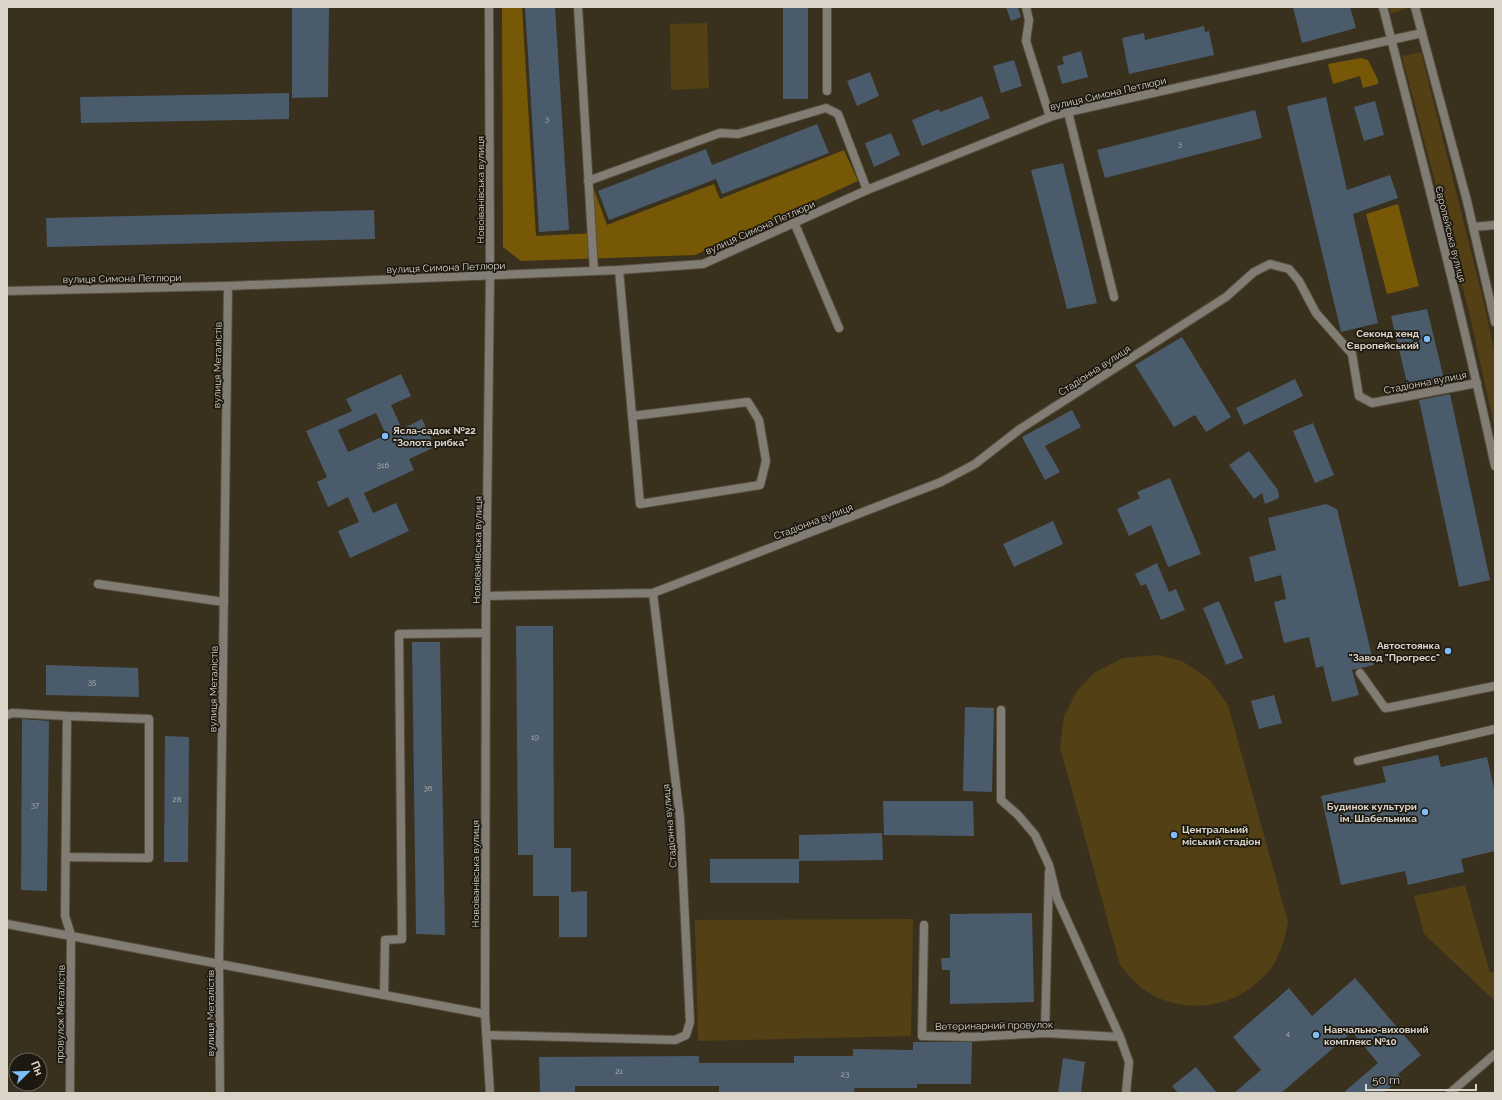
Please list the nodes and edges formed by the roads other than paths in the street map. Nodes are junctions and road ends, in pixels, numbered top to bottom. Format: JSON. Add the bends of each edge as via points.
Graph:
{"nodes":[{"id":1,"x":489,"y":7,"type":"edge"},
{"id":2,"x":578,"y":7,"type":"edge"},
{"id":3,"x":827,"y":7,"type":"edge"},
{"id":4,"x":1026,"y":7,"type":"edge"},
{"id":5,"x":1383,"y":7,"type":"edge"},
{"id":6,"x":1415,"y":7,"type":"edge"},
{"id":7,"x":1422,"y":33,"type":"junction"},
{"id":8,"x":1391,"y":39,"type":"junction"},
{"id":9,"x":827,"y":91,"type":"dead end"},
{"id":10,"x":1068,"y":112,"type":"junction"},
{"id":11,"x":1050,"y":117,"type":"junction"},
{"id":12,"x":588,"y":181,"type":"junction"},
{"id":13,"x":867,"y":190,"type":"junction"},
{"id":14,"x":794,"y":222,"type":"junction"},
{"id":15,"x":1495,"y":225,"type":"edge"},
{"id":16,"x":1473,"y":226,"type":"junction"},
{"id":17,"x":619,"y":270,"type":"junction"},
{"id":18,"x":594,"y":271,"type":"junction"},
{"id":19,"x":490,"y":275,"type":"junction"},
{"id":20,"x":228,"y":286,"type":"junction"},
{"id":21,"x":7,"y":291,"type":"edge"},
{"id":22,"x":1114,"y":298,"type":"dead end"},
{"id":23,"x":1495,"y":322,"type":"edge"},
{"id":24,"x":839,"y":328,"type":"dead end"},
{"id":25,"x":1477,"y":383,"type":"junction"},
{"id":26,"x":632,"y":416,"type":"junction"},
{"id":27,"x":1495,"y":466,"type":"edge"},
{"id":28,"x":98,"y":584,"type":"dead end"},
{"id":29,"x":653,"y":593,"type":"junction"},
{"id":30,"x":486,"y":596,"type":"junction"},
{"id":31,"x":224,"y":602,"type":"junction"},
{"id":32,"x":486,"y":633,"type":"junction"},
{"id":33,"x":1360,"y":673,"type":"dead end"},
{"id":34,"x":1495,"y":686,"type":"edge"},
{"id":35,"x":1001,"y":710,"type":"dead end"},
{"id":36,"x":7,"y":715,"type":"edge"},
{"id":37,"x":67,"y":716,"type":"junction"},
{"id":38,"x":1495,"y":729,"type":"edge"},
{"id":39,"x":1358,"y":761,"type":"dead end"},
{"id":40,"x":66,"y":857,"type":"junction"},
{"id":41,"x":1049,"y":865,"type":"junction"},
{"id":42,"x":7,"y":924,"type":"edge"},
{"id":43,"x":924,"y":925,"type":"dead end"},
{"id":44,"x":71,"y":935,"type":"junction"},
{"id":45,"x":219,"y":963,"type":"junction"},
{"id":46,"x":384,"y":995,"type":"junction"},
{"id":47,"x":485,"y":1014,"type":"junction"},
{"id":48,"x":1045,"y":1033,"type":"junction"},
{"id":49,"x":486,"y":1035,"type":"junction"},
{"id":50,"x":1120,"y":1037,"type":"junction"},
{"id":51,"x":1495,"y":1054,"type":"edge"},
{"id":52,"x":70,"y":1093,"type":"edge"},
{"id":53,"x":220,"y":1093,"type":"edge"},
{"id":54,"x":490,"y":1093,"type":"edge"},
{"id":55,"x":1126,"y":1093,"type":"edge"},
{"id":56,"x":1450,"y":1093,"type":"edge"}],
"edges":[{"from":1,"to":19,"type":"street","name":"Новоіванівська вулиця"},
{"from":2,"to":12,"type":"street"},
{"from":3,"to":9,"type":"street"},
{"from":4,"to":11,"type":"street","via":[[1029,20],[1026,41]]},
{"from":5,"to":8,"type":"street","name":"Європейська вулиця"},
{"from":6,"to":7,"type":"street"},
{"from":7,"to":8,"type":"street","name":"вулиця Симона Петлюри"},
{"from":7,"to":16,"type":"street"},
{"from":8,"to":10,"type":"street","name":"вулиця Симона Петлюри"},
{"from":8,"to":25,"type":"street","name":"Європейська вулиця"},
{"from":10,"to":11,"type":"street","name":"вулиця Симона Петлюри"},
{"from":10,"to":22,"type":"street"},
{"from":11,"to":13,"type":"street","name":"вулиця Симона Петлюри"},
{"from":12,"to":13,"type":"street","via":[[720,133],[738,134],[826,108],[838,114]]},
{"from":12,"to":18,"type":"street"},
{"from":13,"to":14,"type":"street","name":"вулиця Симона Петлюри"},
{"from":14,"to":17,"type":"street","name":"вулиця Симона Петлюри","via":[[703,264]]},
{"from":14,"to":24,"type":"street"},
{"from":15,"to":16,"type":"street"},
{"from":16,"to":23,"type":"street"},
{"from":17,"to":18,"type":"street","name":"вулиця Симона Петлюри"},
{"from":17,"to":26,"type":"street"},
{"from":18,"to":19,"type":"street","name":"вулиця Симона Петлюри"},
{"from":19,"to":20,"type":"street","name":"вулиця Симона Петлюри"},
{"from":19,"to":30,"type":"street","name":"Новоіванівська вулиця"},
{"from":20,"to":21,"type":"street","name":"вулиця Симона Петлюри"},
{"from":20,"to":31,"type":"street","name":"вулиця Металістів"},
{"from":25,"to":27,"type":"street","name":"Європейська вулиця"},
{"from":25,"to":29,"type":"street","name":"Стадіонна вулиця","via":[[1372,403],[1359,396],[1352,354],[1316,313],[1299,281],[1289,269],[1270,264],[1254,272],[1226,297],[1020,429],[975,464],[941,482]]},
{"from":26,"to":26,"type":"street","via":[[640,504],[760,485],[766,461],[759,420],[748,402]]},
{"from":28,"to":31,"type":"street"},
{"from":29,"to":30,"type":"street"},
{"from":29,"to":49,"type":"street","name":"Стадіонна вулиця","via":[[680,818],[690,1022],[686,1035],[675,1040]]},
{"from":30,"to":32,"type":"street","name":"Новоіванівська вулиця"},
{"from":31,"to":45,"type":"street","name":"вулиця Металістів"},
{"from":32,"to":46,"type":"street","via":[[399,634],[402,939],[385,940]]},
{"from":32,"to":47,"type":"street","name":"Новоіванівська вулиця"},
{"from":33,"to":34,"type":"street","via":[[1385,708]]},
{"from":35,"to":41,"type":"street","via":[[1001,800],[1035,835]]},
{"from":36,"to":37,"type":"street","via":[[12,713]]},
{"from":37,"to":40,"type":"street","name":"провулок Металістів"},
{"from":37,"to":40,"type":"street","via":[[150,719],[149,858]]},
{"from":38,"to":39,"type":"street"},
{"from":40,"to":44,"type":"street","name":"провулок Металістів","via":[[65,916]]},
{"from":41,"to":48,"type":"street"},
{"from":41,"to":50,"type":"street","via":[[1057,898]]},
{"from":42,"to":44,"type":"street"},
{"from":43,"to":48,"type":"street","name":"Ветеринарний провулок","via":[[922,1036]]},
{"from":44,"to":45,"type":"street"},
{"from":44,"to":52,"type":"street","name":"провулок Металістів"},
{"from":45,"to":46,"type":"street"},
{"from":45,"to":53,"type":"street","name":"вулиця Металістів"},
{"from":46,"to":47,"type":"street"},
{"from":47,"to":49,"type":"street","name":"Новоіванівська вулиця"},
{"from":48,"to":50,"type":"street","name":"Ветеринарний провулок"},
{"from":49,"to":54,"type":"street","name":"Новоіванівська вулиця"},
{"from":50,"to":55,"type":"street","via":[[1129,1062]]},
{"from":51,"to":56,"type":"street"}]}
